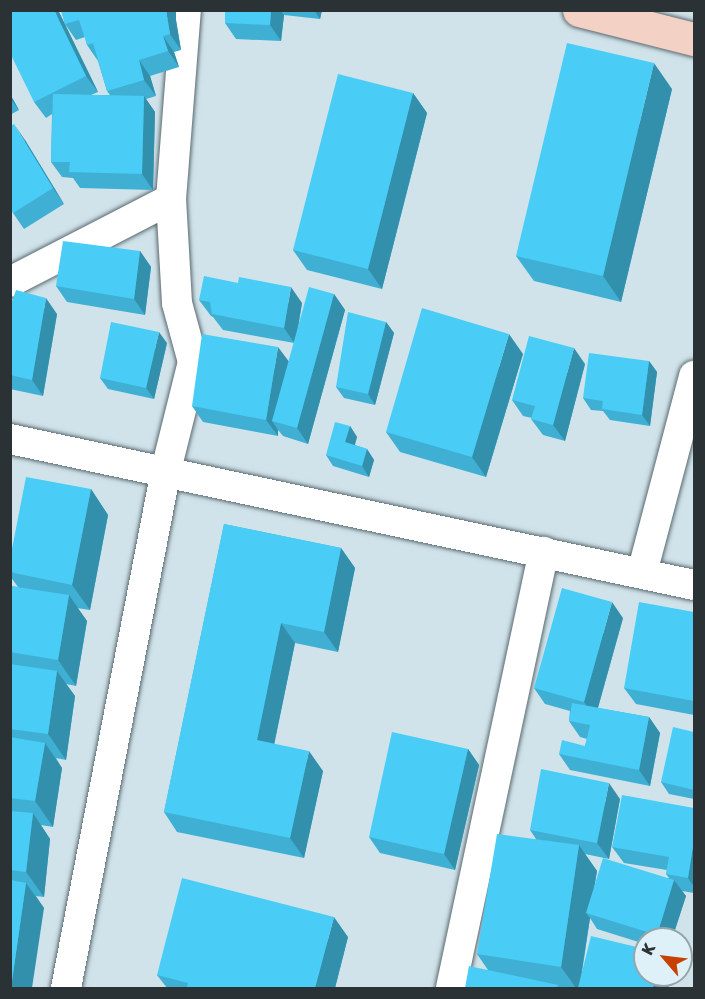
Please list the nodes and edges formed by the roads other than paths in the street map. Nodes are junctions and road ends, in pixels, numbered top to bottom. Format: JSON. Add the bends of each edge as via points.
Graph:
{"nodes":[{"id":1,"x":186,"y":10,"type":"edge"},
{"id":2,"x":579,"y":10,"type":"edge"},
{"id":3,"x":694,"y":39,"type":"edge"},
{"id":4,"x":171,"y":199,"type":"junction"},
{"id":5,"x":10,"y":282,"type":"edge"},
{"id":6,"x":694,"y":376,"type":"edge"},
{"id":7,"x":10,"y":439,"type":"edge"},
{"id":8,"x":166,"y":470,"type":"junction"},
{"id":9,"x":544,"y":552,"type":"junction"},
{"id":10,"x":642,"y":573,"type":"junction"},
{"id":11,"x":694,"y":585,"type":"edge"},
{"id":12,"x":66,"y":988,"type":"edge"},
{"id":13,"x":451,"y":988,"type":"edge"}],
"edges":[{"from":1,"to":4,"type":"street"},
{"from":2,"to":3,"type":"street"},
{"from":4,"to":5,"type":"street"},
{"from":4,"to":8,"type":"street","via":[[177,303],[193,362]]},
{"from":6,"to":10,"type":"street"},
{"from":7,"to":8,"type":"street"},
{"from":8,"to":9,"type":"street"},
{"from":8,"to":12,"type":"street"},
{"from":9,"to":10,"type":"street"},
{"from":9,"to":13,"type":"street"},
{"from":10,"to":11,"type":"street"}]}
